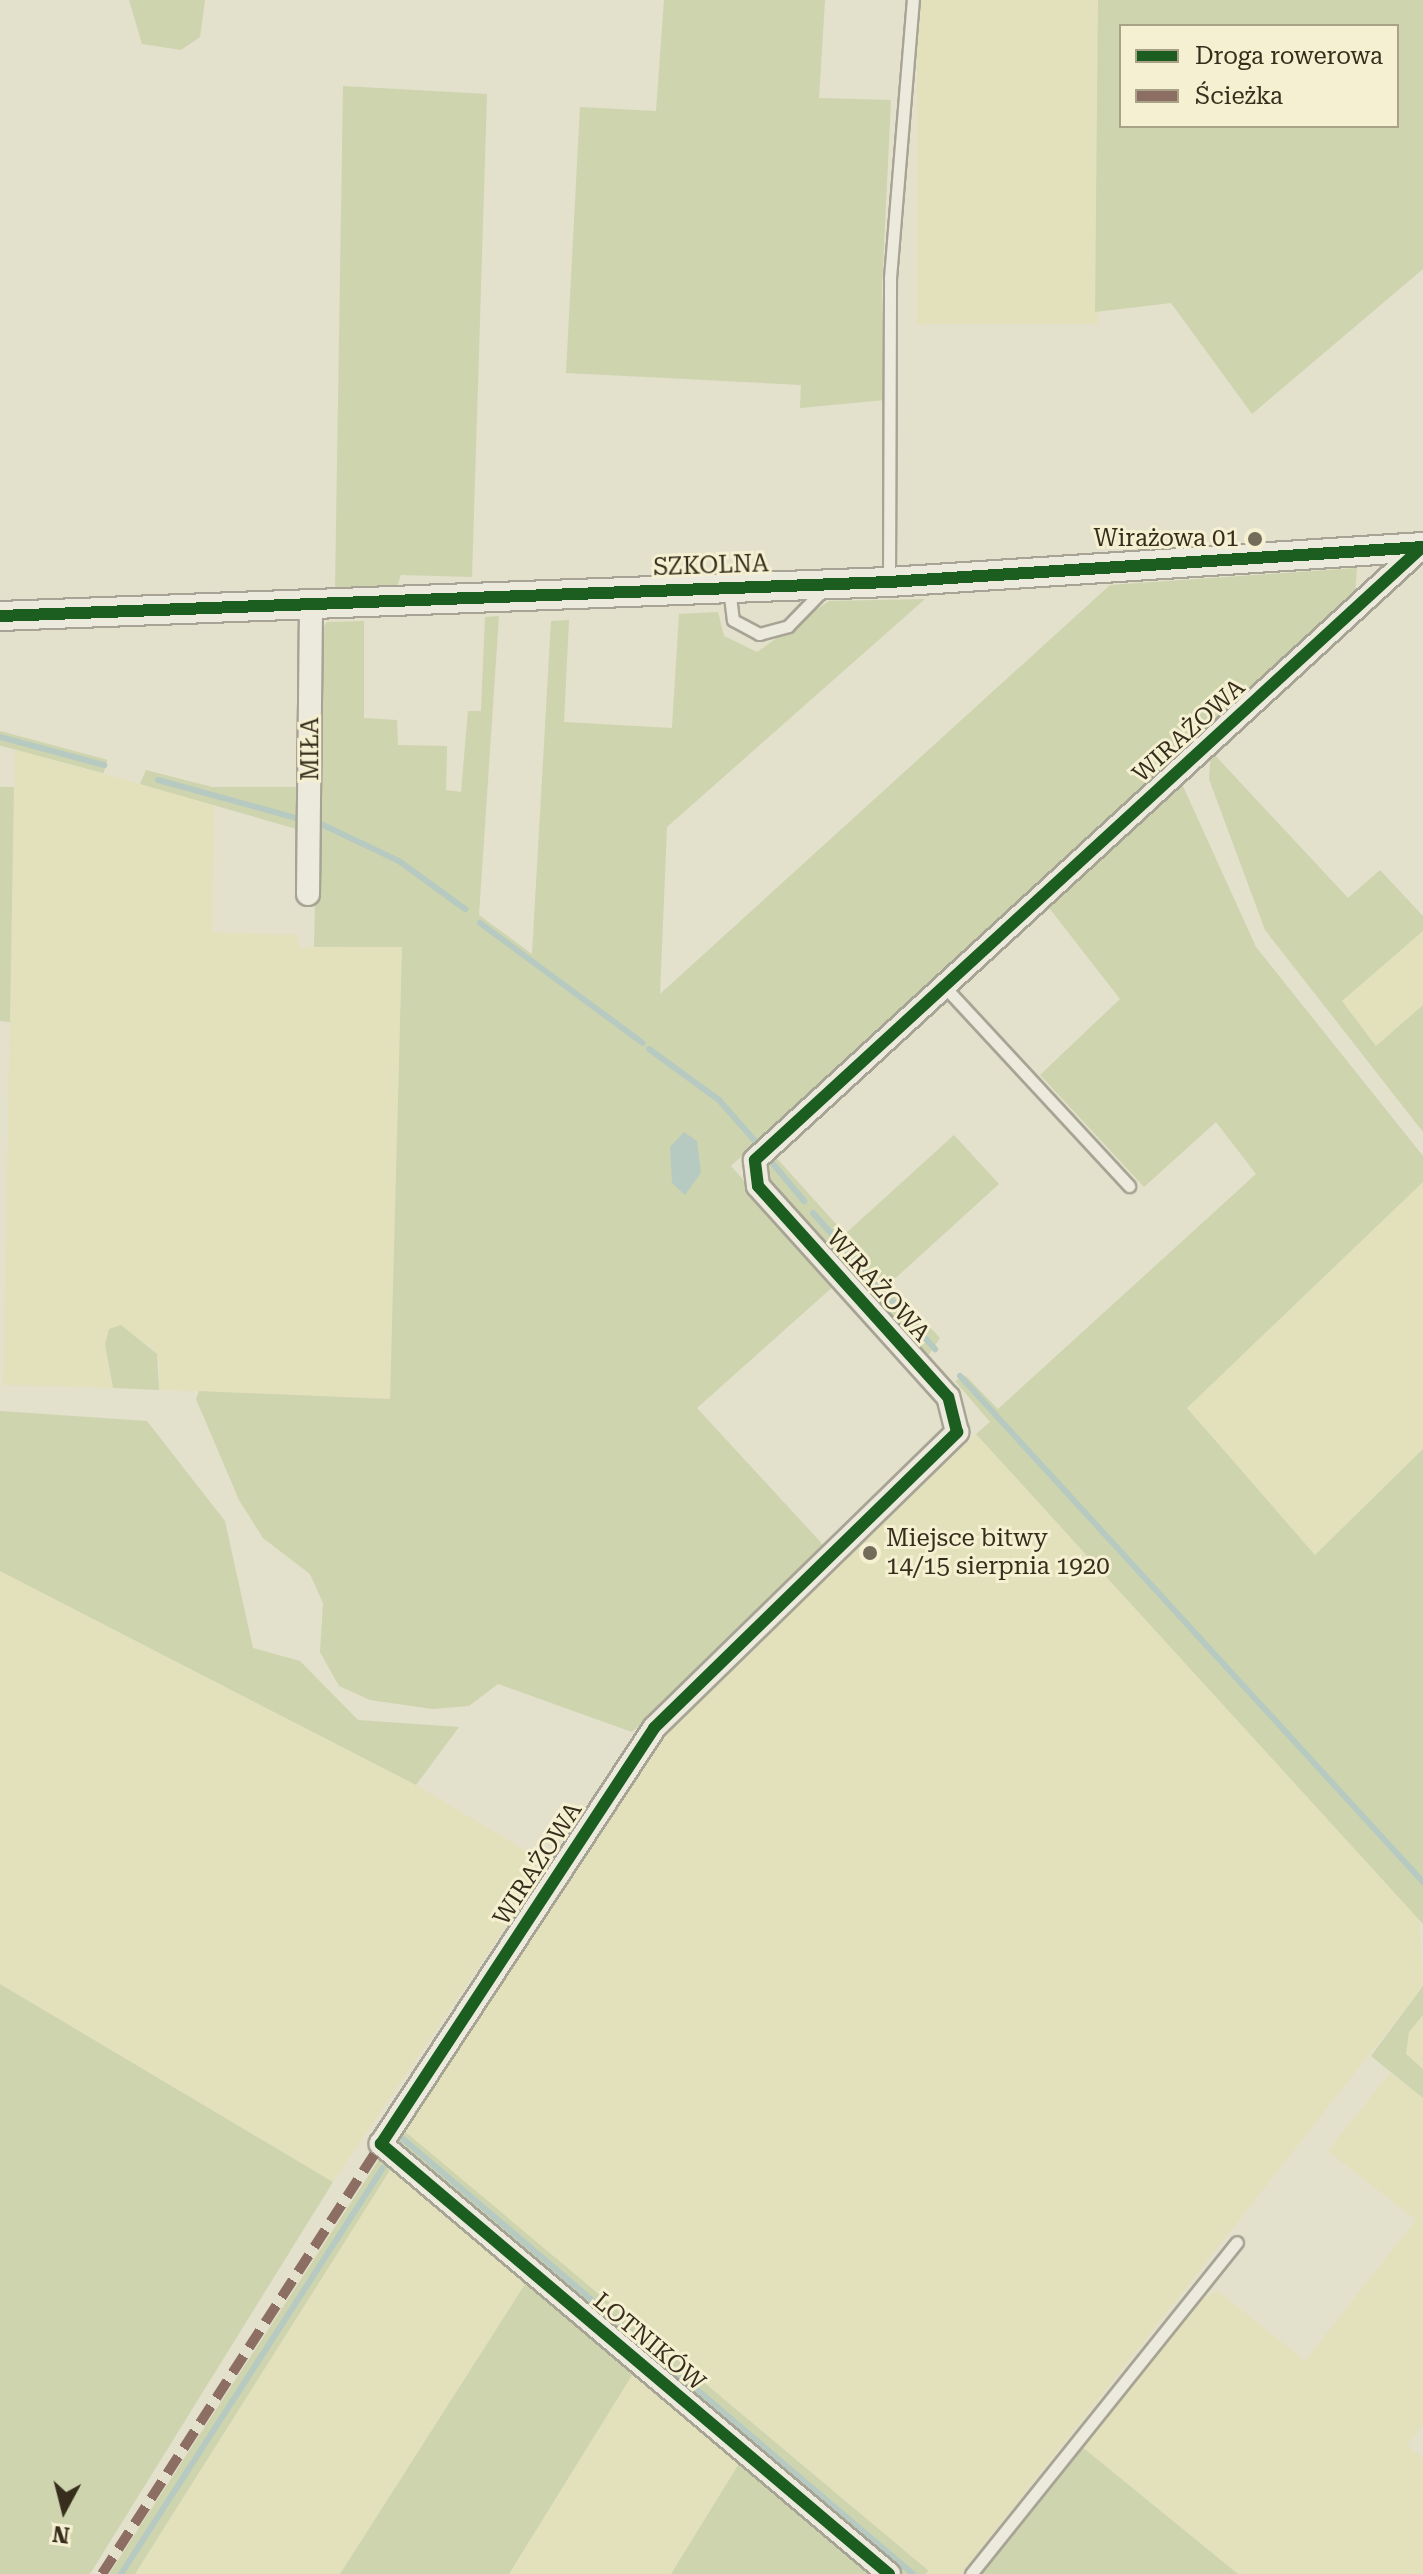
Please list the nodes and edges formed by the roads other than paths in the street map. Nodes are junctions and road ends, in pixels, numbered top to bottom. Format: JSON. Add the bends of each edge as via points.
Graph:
{"nodes":[{"id":1,"x":913,"y":0,"type":"edge"},
{"id":2,"x":1423,"y":547,"type":"edge"},
{"id":3,"x":889,"y":582,"type":"junction"},
{"id":4,"x":828,"y":584,"type":"junction"},
{"id":5,"x":729,"y":588,"type":"junction"},
{"id":6,"x":311,"y":603,"type":"junction"},
{"id":7,"x":0,"y":616,"type":"edge"},
{"id":8,"x":308,"y":894,"type":"dead end"},
{"id":9,"x":943,"y":984,"type":"junction"},
{"id":10,"x":1129,"y":1186,"type":"dead end"},
{"id":11,"x":381,"y":2144,"type":"joint"},
{"id":12,"x":1237,"y":2242,"type":"dead end"},
{"id":13,"x":889,"y":2574,"type":"edge"},
{"id":14,"x":971,"y":2574,"type":"edge"}],
"edges":[{"from":1,"to":3,"type":"lane","via":[[890,278]]},
{"from":2,"to":3,"type":"street","name":"SZKOLNA"},
{"from":2,"to":9,"type":"street","name":"WIRAŻOWA"},
{"from":3,"to":4,"type":"street","name":"SZKOLNA"},
{"from":4,"to":5,"type":"street","name":"SZKOLNA"},
{"from":4,"to":5,"type":"lane","via":[[788,626],[759,634],[733,620]]},
{"from":5,"to":6,"type":"street","name":"SZKOLNA"},
{"from":6,"to":7,"type":"street","name":"SZKOLNA"},
{"from":6,"to":8,"type":"street","name":"MIŁA"},
{"from":9,"to":10,"type":"lane"},
{"from":9,"to":11,"type":"street","name":"WIRAŻOWA","via":[[769,1140],[754,1172],[758,1186],[948,1397],[957,1411],[954,1439],[654,1728]]},
{"from":11,"to":13,"type":"street","name":"LOTNIKÓW"},
{"from":12,"to":14,"type":"lane"}]}
